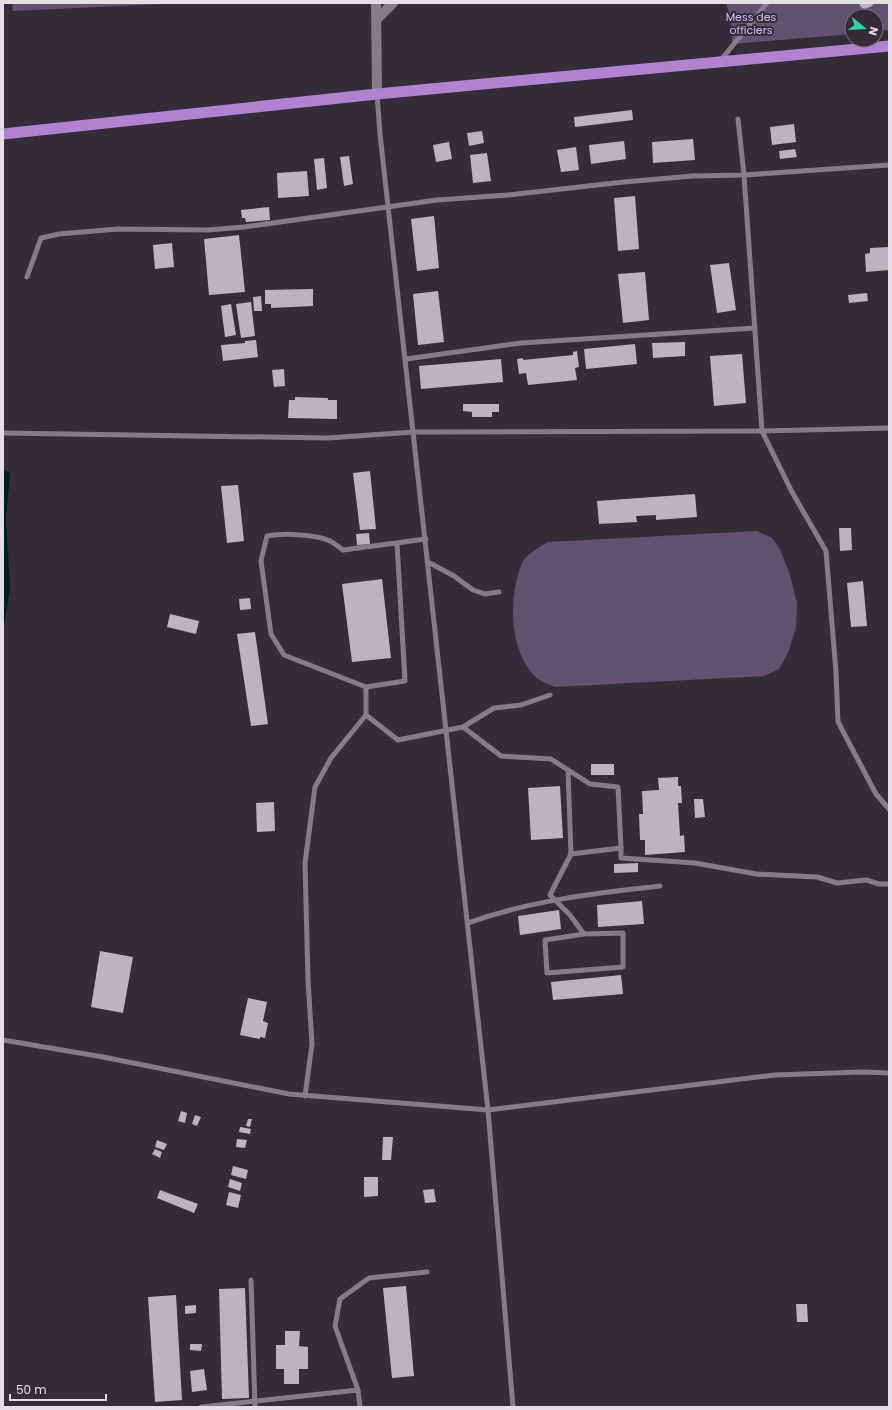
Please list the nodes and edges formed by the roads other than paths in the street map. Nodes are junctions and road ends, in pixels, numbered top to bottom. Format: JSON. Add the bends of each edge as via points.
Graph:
{"nodes":[{"id":1,"x":376,"y":3,"type":"edge"},
{"id":2,"x":392,"y":3,"type":"edge"},
{"id":3,"x":767,"y":3,"type":"edge"},
{"id":4,"x":377,"y":19,"type":"junction"},
{"id":5,"x":889,"y":46,"type":"edge"},
{"id":6,"x":719,"y":62,"type":"junction"},
{"id":7,"x":377,"y":94,"type":"junction"},
{"id":8,"x":738,"y":119,"type":"dead end"},
{"id":9,"x":3,"y":134,"type":"edge"},
{"id":10,"x":889,"y":165,"type":"edge"},
{"id":11,"x":744,"y":175,"type":"junction"},
{"id":12,"x":389,"y":207,"type":"junction"},
{"id":13,"x":27,"y":276,"type":"dead end"},
{"id":14,"x":755,"y":328,"type":"junction"},
{"id":15,"x":406,"y":359,"type":"junction"},
{"id":16,"x":889,"y":428,"type":"edge"},
{"id":17,"x":762,"y":431,"type":"junction"},
{"id":18,"x":414,"y":432,"type":"junction"},
{"id":19,"x":3,"y":434,"type":"edge"},
{"id":20,"x":426,"y":539,"type":"junction"},
{"id":21,"x":397,"y":543,"type":"junction"},
{"id":22,"x":428,"y":562,"type":"junction"},
{"id":23,"x":499,"y":592,"type":"dead end"},
{"id":24,"x":366,"y":687,"type":"junction"},
{"id":25,"x":550,"y":694,"type":"dead end"},
{"id":26,"x":366,"y":714,"type":"junction"},
{"id":27,"x":463,"y":727,"type":"junction"},
{"id":28,"x":447,"y":730,"type":"junction"},
{"id":29,"x":568,"y":770,"type":"junction"},
{"id":30,"x":889,"y":809,"type":"edge"},
{"id":31,"x":621,"y":848,"type":"junction"},
{"id":32,"x":571,"y":854,"type":"junction"},
{"id":33,"x":889,"y":884,"type":"edge"},
{"id":34,"x":660,"y":886,"type":"dead end"},
{"id":35,"x":556,"y":901,"type":"junction"},
{"id":36,"x":468,"y":923,"type":"junction"},
{"id":37,"x":584,"y":934,"type":"junction"},
{"id":38,"x":3,"y":1040,"type":"edge"},
{"id":39,"x":889,"y":1073,"type":"edge"},
{"id":40,"x":305,"y":1096,"type":"junction"},
{"id":41,"x":488,"y":1110,"type":"junction"},
{"id":42,"x":427,"y":1272,"type":"dead end"},
{"id":43,"x":251,"y":1280,"type":"dead end"},
{"id":44,"x":358,"y":1390,"type":"junction"},
{"id":45,"x":255,"y":1404,"type":"edge"},
{"id":46,"x":201,"y":1407,"type":"edge"},
{"id":47,"x":360,"y":1407,"type":"edge"},
{"id":48,"x":513,"y":1407,"type":"edge"}],
"edges":[{"from":1,"to":4,"type":"street"},
{"from":2,"to":4,"type":"street"},
{"from":3,"to":6,"type":"lane"},
{"from":4,"to":7,"type":"street"},
{"from":5,"to":6,"type":"highway"},
{"from":6,"to":7,"type":"highway"},
{"from":7,"to":9,"type":"highway"},
{"from":7,"to":12,"type":"lane"},
{"from":8,"to":11,"type":"lane"},
{"from":10,"to":11,"type":"lane"},
{"from":11,"to":12,"type":"lane","via":[[692,176],[568,187]]},
{"from":11,"to":14,"type":"lane"},
{"from":12,"to":13,"type":"lane","via":[[208,230],[118,229],[59,234],[41,238]]},
{"from":12,"to":15,"type":"lane"},
{"from":14,"to":15,"type":"lane","via":[[521,343]]},
{"from":14,"to":17,"type":"lane"},
{"from":15,"to":18,"type":"lane"},
{"from":16,"to":17,"type":"lane"},
{"from":17,"to":18,"type":"lane"},
{"from":17,"to":30,"type":"lane","via":[[792,492],[826,552],[838,722],[876,794]]},
{"from":18,"to":19,"type":"lane","via":[[328,438]]},
{"from":18,"to":20,"type":"lane"},
{"from":20,"to":21,"type":"lane"},
{"from":20,"to":22,"type":"lane"},
{"from":21,"to":24,"type":"lane","via":[[405,681]]},
{"from":21,"to":24,"type":"lane","via":[[343,550],[330,541],[305,535],[277,534],[267,536],[261,561],[270,634],[284,655]]},
{"from":22,"to":23,"type":"lane","via":[[473,590],[485,594]]},
{"from":22,"to":28,"type":"lane"},
{"from":24,"to":26,"type":"lane"},
{"from":25,"to":27,"type":"lane","via":[[521,705],[494,708]]},
{"from":26,"to":28,"type":"lane","via":[[398,740]]},
{"from":26,"to":40,"type":"lane","via":[[331,758],[315,787],[306,863],[312,1044]]},
{"from":27,"to":28,"type":"lane"},
{"from":27,"to":29,"type":"lane","via":[[502,756],[551,759]]},
{"from":28,"to":36,"type":"lane"},
{"from":29,"to":31,"type":"lane","via":[[590,784],[618,787]]},
{"from":29,"to":32,"type":"lane"},
{"from":31,"to":32,"type":"lane"},
{"from":31,"to":33,"type":"lane","via":[[621,858],[695,864],[756,874],[817,877],[837,883],[866,880]]},
{"from":32,"to":35,"type":"lane","via":[[550,895]]},
{"from":34,"to":35,"type":"lane","via":[[587,894]]},
{"from":35,"to":36,"type":"lane","via":[[495,913]]},
{"from":35,"to":37,"type":"lane"},
{"from":36,"to":41,"type":"lane"},
{"from":37,"to":37,"type":"lane","via":[[623,933],[623,967],[547,973],[545,940]]},
{"from":38,"to":40,"type":"lane"},
{"from":39,"to":41,"type":"lane","via":[[775,1075]]},
{"from":40,"to":41,"type":"lane"},
{"from":41,"to":48,"type":"lane"},
{"from":42,"to":44,"type":"lane","via":[[369,1278],[340,1299],[335,1326]]},
{"from":43,"to":45,"type":"lane"},
{"from":44,"to":45,"type":"lane"},
{"from":44,"to":47,"type":"lane"},
{"from":45,"to":46,"type":"lane"}]}
